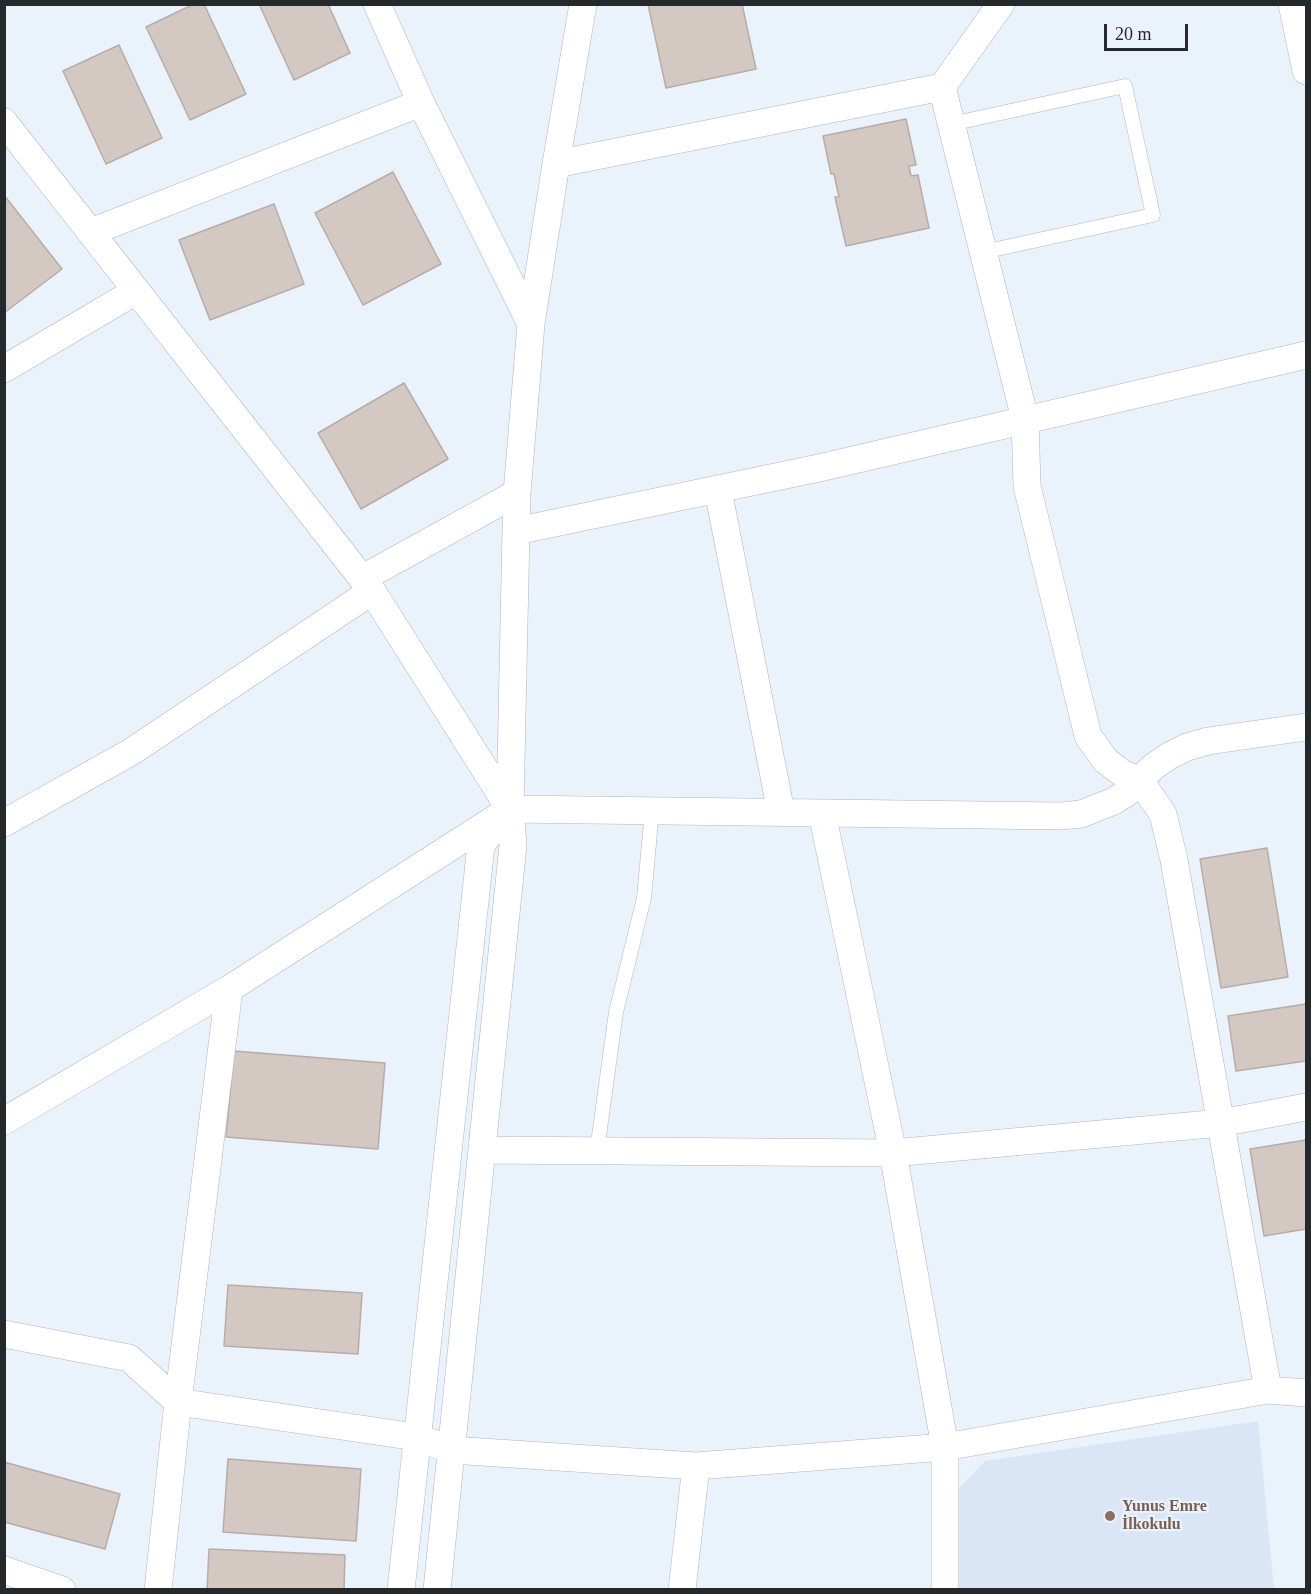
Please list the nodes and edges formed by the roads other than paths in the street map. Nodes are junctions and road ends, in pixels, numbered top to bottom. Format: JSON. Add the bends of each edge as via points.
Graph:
{"nodes":[{"id":1,"x":377,"y":4,"type":"edge"},
{"id":2,"x":584,"y":4,"type":"edge"},
{"id":3,"x":1001,"y":4,"type":"edge"},
{"id":4,"x":1292,"y":4,"type":"edge"},
{"id":5,"x":1306,"y":71,"type":"edge"},
{"id":6,"x":942,"y":87,"type":"junction"},
{"id":7,"x":421,"y":103,"type":"junction"},
{"id":8,"x":4,"y":122,"type":"edge"},
{"id":9,"x":951,"y":124,"type":"junction"},
{"id":10,"x":556,"y":165,"type":"junction"},
{"id":11,"x":90,"y":232,"type":"junction"},
{"id":12,"x":983,"y":252,"type":"junction"},
{"id":13,"x":136,"y":291,"type":"junction"},
{"id":14,"x":531,"y":324,"type":"junction"},
{"id":15,"x":1306,"y":355,"type":"edge"},
{"id":16,"x":4,"y":369,"type":"edge"},
{"id":17,"x":1025,"y":419,"type":"junction"},
{"id":18,"x":718,"y":490,"type":"junction"},
{"id":19,"x":517,"y":493,"type":"junction"},
{"id":20,"x":516,"y":531,"type":"junction"},
{"id":21,"x":367,"y":584,"type":"junction"},
{"id":22,"x":1306,"y":727,"type":"edge"},
{"id":23,"x":1140,"y":781,"type":"junction"},
{"id":24,"x":510,"y":809,"type":"junction"},
{"id":25,"x":652,"y":811,"type":"junction"},
{"id":26,"x":781,"y":812,"type":"junction"},
{"id":27,"x":822,"y":813,"type":"junction"},
{"id":28,"x":4,"y":823,"type":"edge"},
{"id":29,"x":230,"y":989,"type":"junction"},
{"id":30,"x":1306,"y":1107,"type":"edge"},
{"id":31,"x":4,"y":1121,"type":"edge"},
{"id":32,"x":1221,"y":1123,"type":"junction"},
{"id":33,"x":483,"y":1150,"type":"junction"},
{"id":34,"x":597,"y":1151,"type":"junction"},
{"id":35,"x":893,"y":1153,"type":"junction"},
{"id":36,"x":4,"y":1334,"type":"edge"},
{"id":37,"x":1268,"y":1390,"type":"junction"},
{"id":38,"x":1306,"y":1393,"type":"edge"},
{"id":39,"x":178,"y":1402,"type":"junction"},
{"id":40,"x":416,"y":1437,"type":"junction"},
{"id":41,"x":945,"y":1447,"type":"junction"},
{"id":42,"x":451,"y":1450,"type":"junction"},
{"id":43,"x":696,"y":1466,"type":"junction"},
{"id":44,"x":4,"y":1570,"type":"edge"},
{"id":45,"x":62,"y":1590,"type":"edge"},
{"id":46,"x":158,"y":1590,"type":"edge"},
{"id":47,"x":401,"y":1590,"type":"edge"},
{"id":48,"x":437,"y":1590,"type":"edge"},
{"id":49,"x":682,"y":1590,"type":"edge"},
{"id":50,"x":945,"y":1590,"type":"edge"}],
"edges":[{"from":1,"to":7,"type":"street"},
{"from":2,"to":10,"type":"street"},
{"from":3,"to":6,"type":"street"},
{"from":4,"to":5,"type":"street"},
{"from":6,"to":9,"type":"street"},
{"from":6,"to":10,"type":"street"},
{"from":7,"to":11,"type":"street"},
{"from":7,"to":14,"type":"street"},
{"from":8,"to":11,"type":"street"},
{"from":9,"to":12,"type":"street"},
{"from":9,"to":12,"type":"lane","via":[[1125,86],[1153,215]]},
{"from":10,"to":14,"type":"street"},
{"from":11,"to":13,"type":"street"},
{"from":12,"to":17,"type":"street"},
{"from":13,"to":16,"type":"street"},
{"from":13,"to":21,"type":"street"},
{"from":14,"to":19,"type":"street"},
{"from":15,"to":17,"type":"street"},
{"from":17,"to":18,"type":"street"},
{"from":17,"to":23,"type":"street","via":[[1027,486],[1088,736],[1106,761]]},
{"from":18,"to":20,"type":"street"},
{"from":18,"to":26,"type":"street"},
{"from":19,"to":20,"type":"street"},
{"from":19,"to":21,"type":"street"},
{"from":20,"to":24,"type":"street"},
{"from":21,"to":24,"type":"street"},
{"from":21,"to":28,"type":"street","via":[[131,752]]},
{"from":22,"to":23,"type":"street","via":[[1187,747],[1153,767]]},
{"from":23,"to":27,"type":"street","via":[[1099,809],[1071,815]]},
{"from":23,"to":32,"type":"street","via":[[1163,814],[1174,860]]},
{"from":24,"to":25,"type":"street"},
{"from":24,"to":29,"type":"street"},
{"from":24,"to":33,"type":"street","via":[[513,844]]},
{"from":24,"to":40,"type":"street","via":[[482,845]]},
{"from":25,"to":26,"type":"street"},
{"from":25,"to":34,"type":"lane","via":[[644,898],[616,1012]]},
{"from":26,"to":27,"type":"street"},
{"from":27,"to":35,"type":"street"},
{"from":29,"to":31,"type":"street"},
{"from":29,"to":39,"type":"street"},
{"from":30,"to":32,"type":"street"},
{"from":32,"to":35,"type":"street"},
{"from":32,"to":37,"type":"street"},
{"from":33,"to":34,"type":"street"},
{"from":33,"to":42,"type":"street"},
{"from":34,"to":35,"type":"street"},
{"from":35,"to":41,"type":"street"},
{"from":36,"to":39,"type":"street","via":[[129,1358]]},
{"from":37,"to":38,"type":"street"},
{"from":37,"to":41,"type":"street"},
{"from":39,"to":40,"type":"street"},
{"from":39,"to":46,"type":"street"},
{"from":40,"to":42,"type":"street"},
{"from":40,"to":47,"type":"street"},
{"from":41,"to":43,"type":"street"},
{"from":41,"to":50,"type":"street"},
{"from":42,"to":43,"type":"street"},
{"from":42,"to":48,"type":"street"},
{"from":43,"to":49,"type":"street"},
{"from":44,"to":45,"type":"street"}]}
